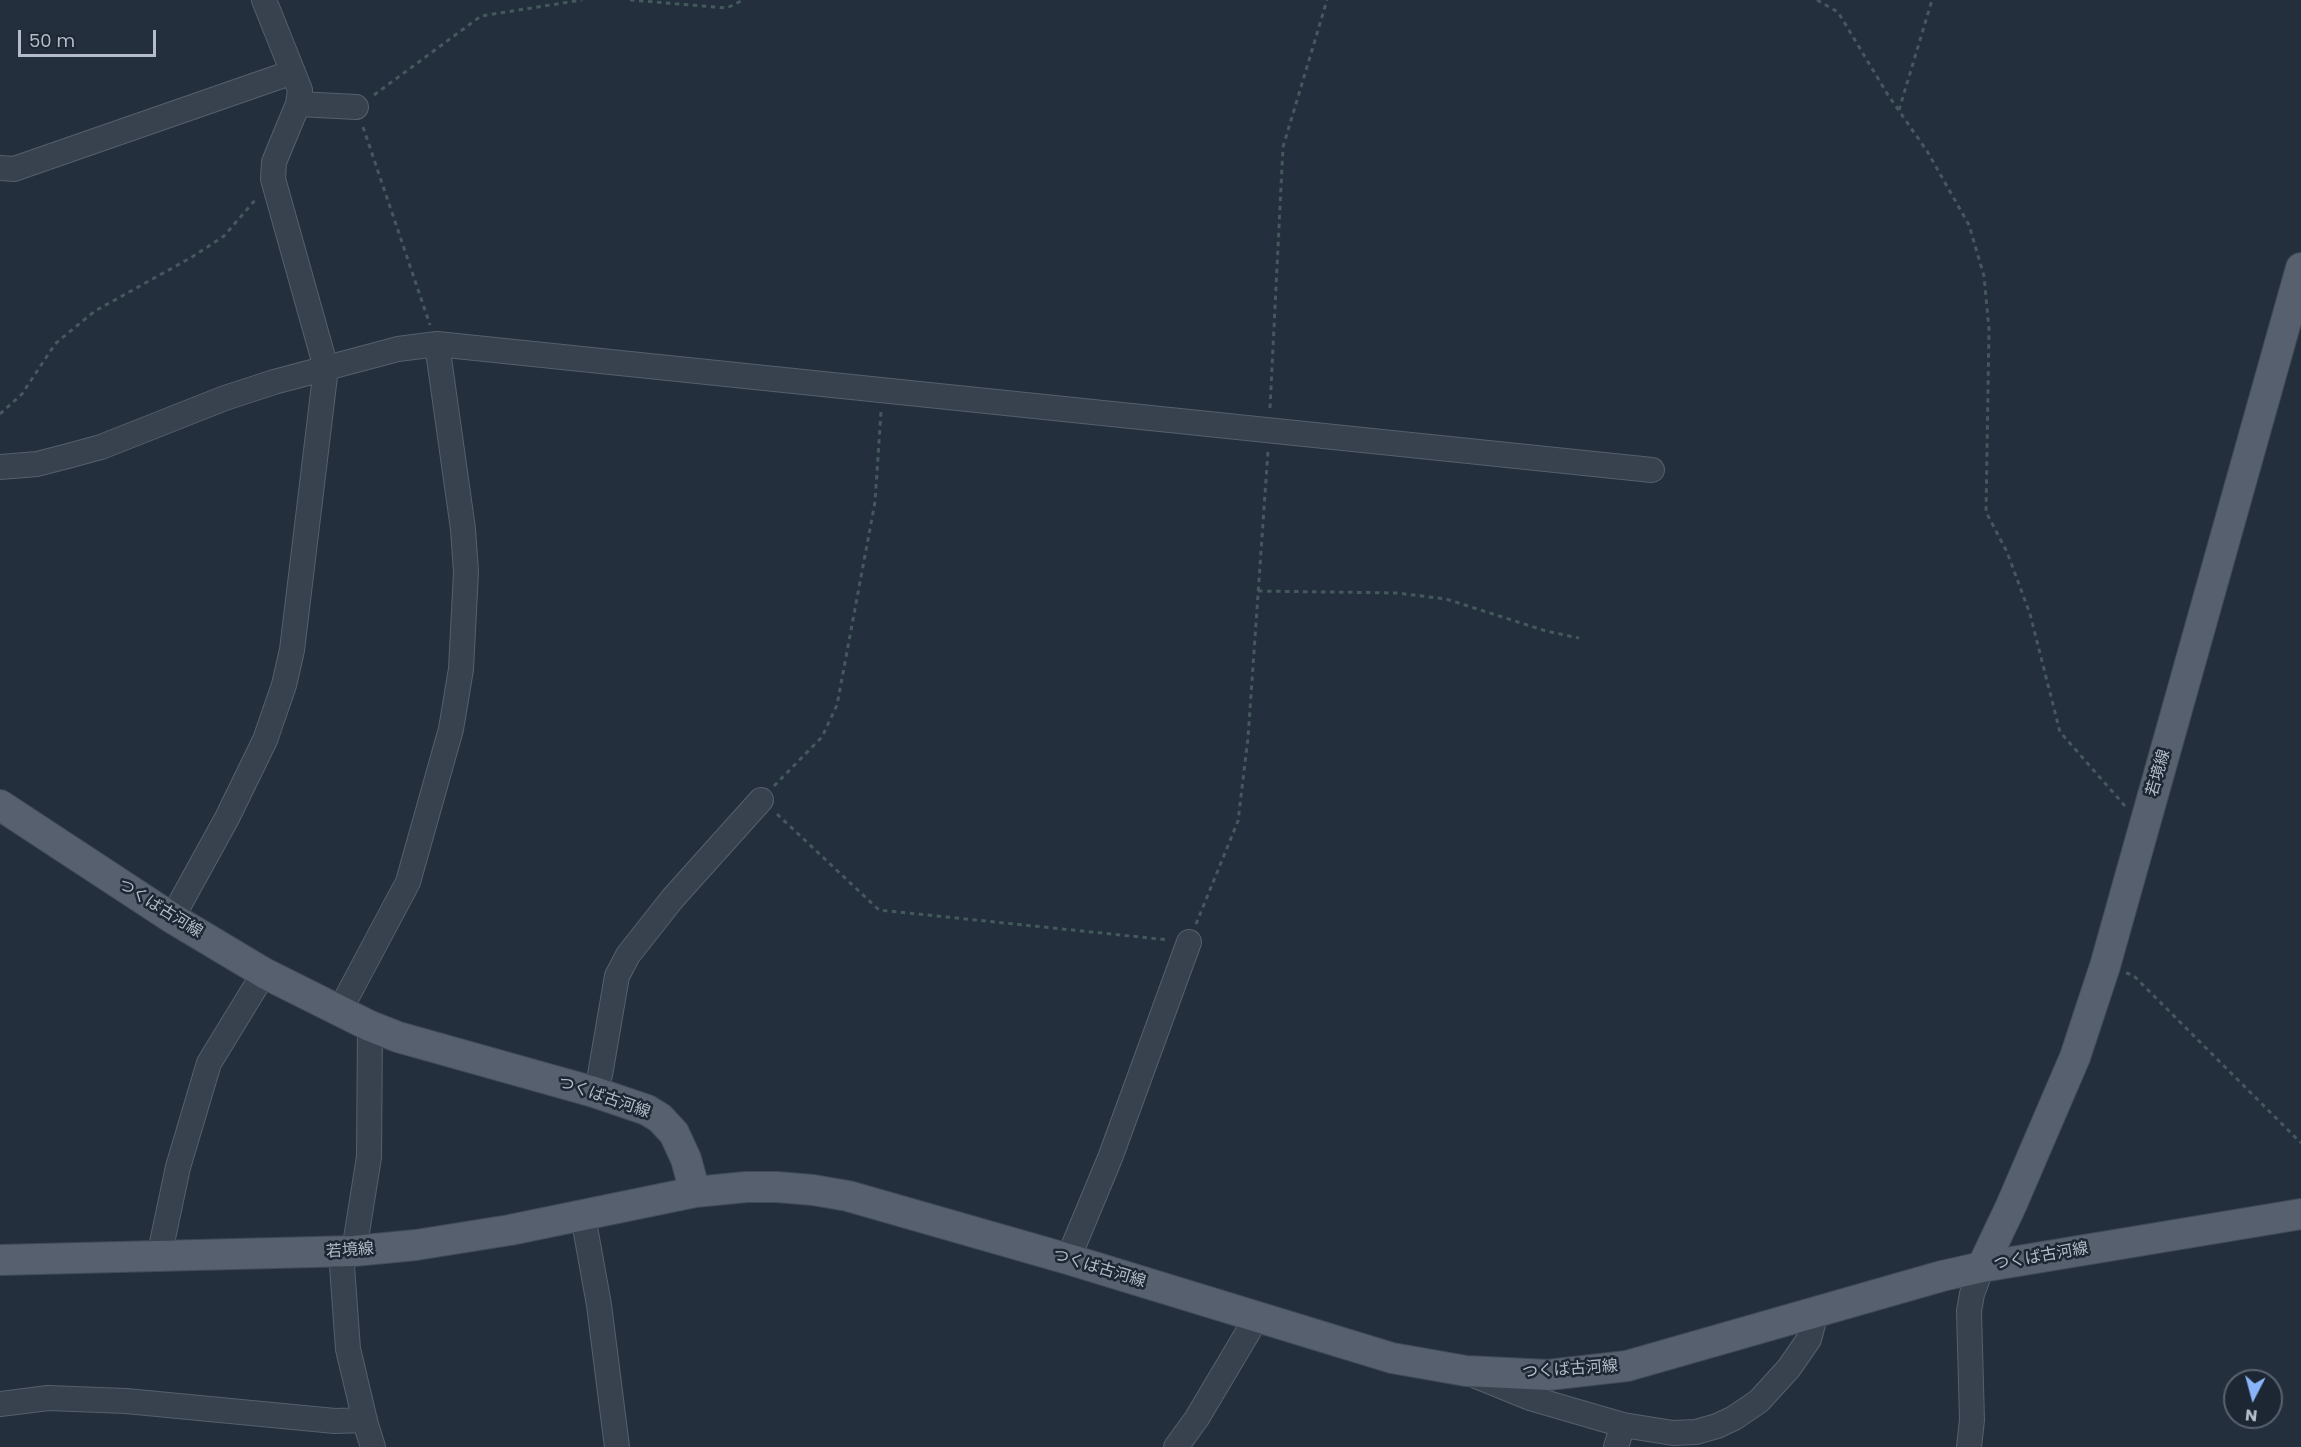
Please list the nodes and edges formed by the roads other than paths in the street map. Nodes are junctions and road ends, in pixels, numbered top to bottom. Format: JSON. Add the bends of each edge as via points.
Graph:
{"nodes":[{"id":1,"x":264,"y":0,"type":"edge"},
{"id":2,"x":293,"y":72,"type":"junction"},
{"id":3,"x":298,"y":104,"type":"junction"},
{"id":4,"x":356,"y":107,"type":"road end"},
{"id":5,"x":0,"y":168,"type":"edge"},
{"id":6,"x":2301,"y":268,"type":"edge"},
{"id":7,"x":437,"y":344,"type":"junction"},
{"id":8,"x":326,"y":368,"type":"junction"},
{"id":9,"x":0,"y":466,"type":"edge"},
{"id":10,"x":1652,"y":470,"type":"dead end"},
{"id":11,"x":761,"y":800,"type":"road end"},
{"id":12,"x":0,"y":805,"type":"edge"},
{"id":13,"x":172,"y":918,"type":"junction"},
{"id":14,"x":1189,"y":942,"type":"road end"},
{"id":15,"x":264,"y":973,"type":"junction"},
{"id":16,"x":339,"y":1010,"type":"junction"},
{"id":17,"x":370,"y":1026,"type":"junction"},
{"id":18,"x":594,"y":1092,"type":"junction"},
{"id":19,"x":695,"y":1192,"type":"junction"},
{"id":20,"x":2301,"y":1214,"type":"edge"},
{"id":21,"x":583,"y":1216,"type":"junction"},
{"id":22,"x":348,"y":1252,"type":"junction"},
{"id":23,"x":159,"y":1257,"type":"junction"},
{"id":24,"x":1068,"y":1259,"type":"junction"},
{"id":25,"x":0,"y":1260,"type":"edge"},
{"id":26,"x":1982,"y":1267,"type":"junction"},
{"id":27,"x":1816,"y":1313,"type":"junction"},
{"id":28,"x":1257,"y":1317,"type":"junction"},
{"id":29,"x":1466,"y":1371,"type":"junction"},
{"id":30,"x":0,"y":1404,"type":"edge"},
{"id":31,"x":365,"y":1420,"type":"junction"},
{"id":32,"x":1620,"y":1436,"type":"edge"},
{"id":33,"x":374,"y":1447,"type":"edge"},
{"id":34,"x":617,"y":1447,"type":"edge"},
{"id":35,"x":1176,"y":1447,"type":"edge"},
{"id":36,"x":1969,"y":1447,"type":"edge"}],
"edges":[{"from":1,"to":2,"type":"street"},
{"from":2,"to":3,"type":"street","via":[[300,90]]},
{"from":2,"to":5,"type":"street","via":[[14,170]]},
{"from":3,"to":4,"type":"street"},
{"from":3,"to":8,"type":"street","via":[[274,162],[273,179]]},
{"from":6,"to":26,"type":"main road","name":"若境線","via":[[2105,966],[2075,1057]]},
{"from":7,"to":8,"type":"street","via":[[398,349]]},
{"from":7,"to":10,"type":"street"},
{"from":7,"to":16,"type":"street","via":[[463,529],[466,572],[461,669],[451,729],[408,882]]},
{"from":8,"to":9,"type":"street","via":[[225,398],[101,447],[37,464]]},
{"from":8,"to":13,"type":"street","via":[[298,608],[284,685],[256,758]]},
{"from":11,"to":18,"type":"street","via":[[628,955],[617,976]]},
{"from":12,"to":13,"type":"main road","name":"つくば古河線"},
{"from":13,"to":15,"type":"main road","name":"つくば古河線"},
{"from":14,"to":24,"type":"street","via":[[1110,1158]]},
{"from":15,"to":16,"type":"main road","name":"つくば古河線"},
{"from":15,"to":23,"type":"street","via":[[209,1064],[178,1167]]},
{"from":16,"to":17,"type":"main road","name":"つくば古河線"},
{"from":17,"to":18,"type":"main road","name":"つくば古河線"},
{"from":17,"to":22,"type":"street","via":[[369,1157]]},
{"from":18,"to":19,"type":"main road","name":"つくば古河線","via":[[660,1118],[674,1133]]},
{"from":19,"to":21,"type":"main road","name":"若境線"},
{"from":19,"to":24,"type":"main road","name":"つくば古河線","via":[[777,1187],[848,1196]]},
{"from":20,"to":26,"type":"main road","name":"つくば古河線"},
{"from":21,"to":22,"type":"main road","name":"若境線","via":[[416,1245]]},
{"from":21,"to":34,"type":"street"},
{"from":22,"to":23,"type":"main road","name":"若境線"},
{"from":22,"to":31,"type":"street","via":[[348,1348]]},
{"from":23,"to":25,"type":"main road","name":"若境線"},
{"from":24,"to":28,"type":"main road","name":"つくば古河線"},
{"from":26,"to":27,"type":"main road","name":"つくば古河線"},
{"from":26,"to":36,"type":"street","via":[[1969,1311]]},
{"from":27,"to":29,"type":"main road","name":"つくば古河線","via":[[1627,1366],[1548,1375]]},
{"from":27,"to":32,"type":"street","via":[[1809,1339],[1789,1368],[1759,1401],[1734,1418],[1696,1432]]},
{"from":28,"to":29,"type":"main road","name":"つくば古河線","via":[[1392,1358]]},
{"from":28,"to":35,"type":"street"},
{"from":29,"to":32,"type":"street"},
{"from":30,"to":31,"type":"street","via":[[48,1398],[335,1421]]},
{"from":31,"to":33,"type":"street"}]}
